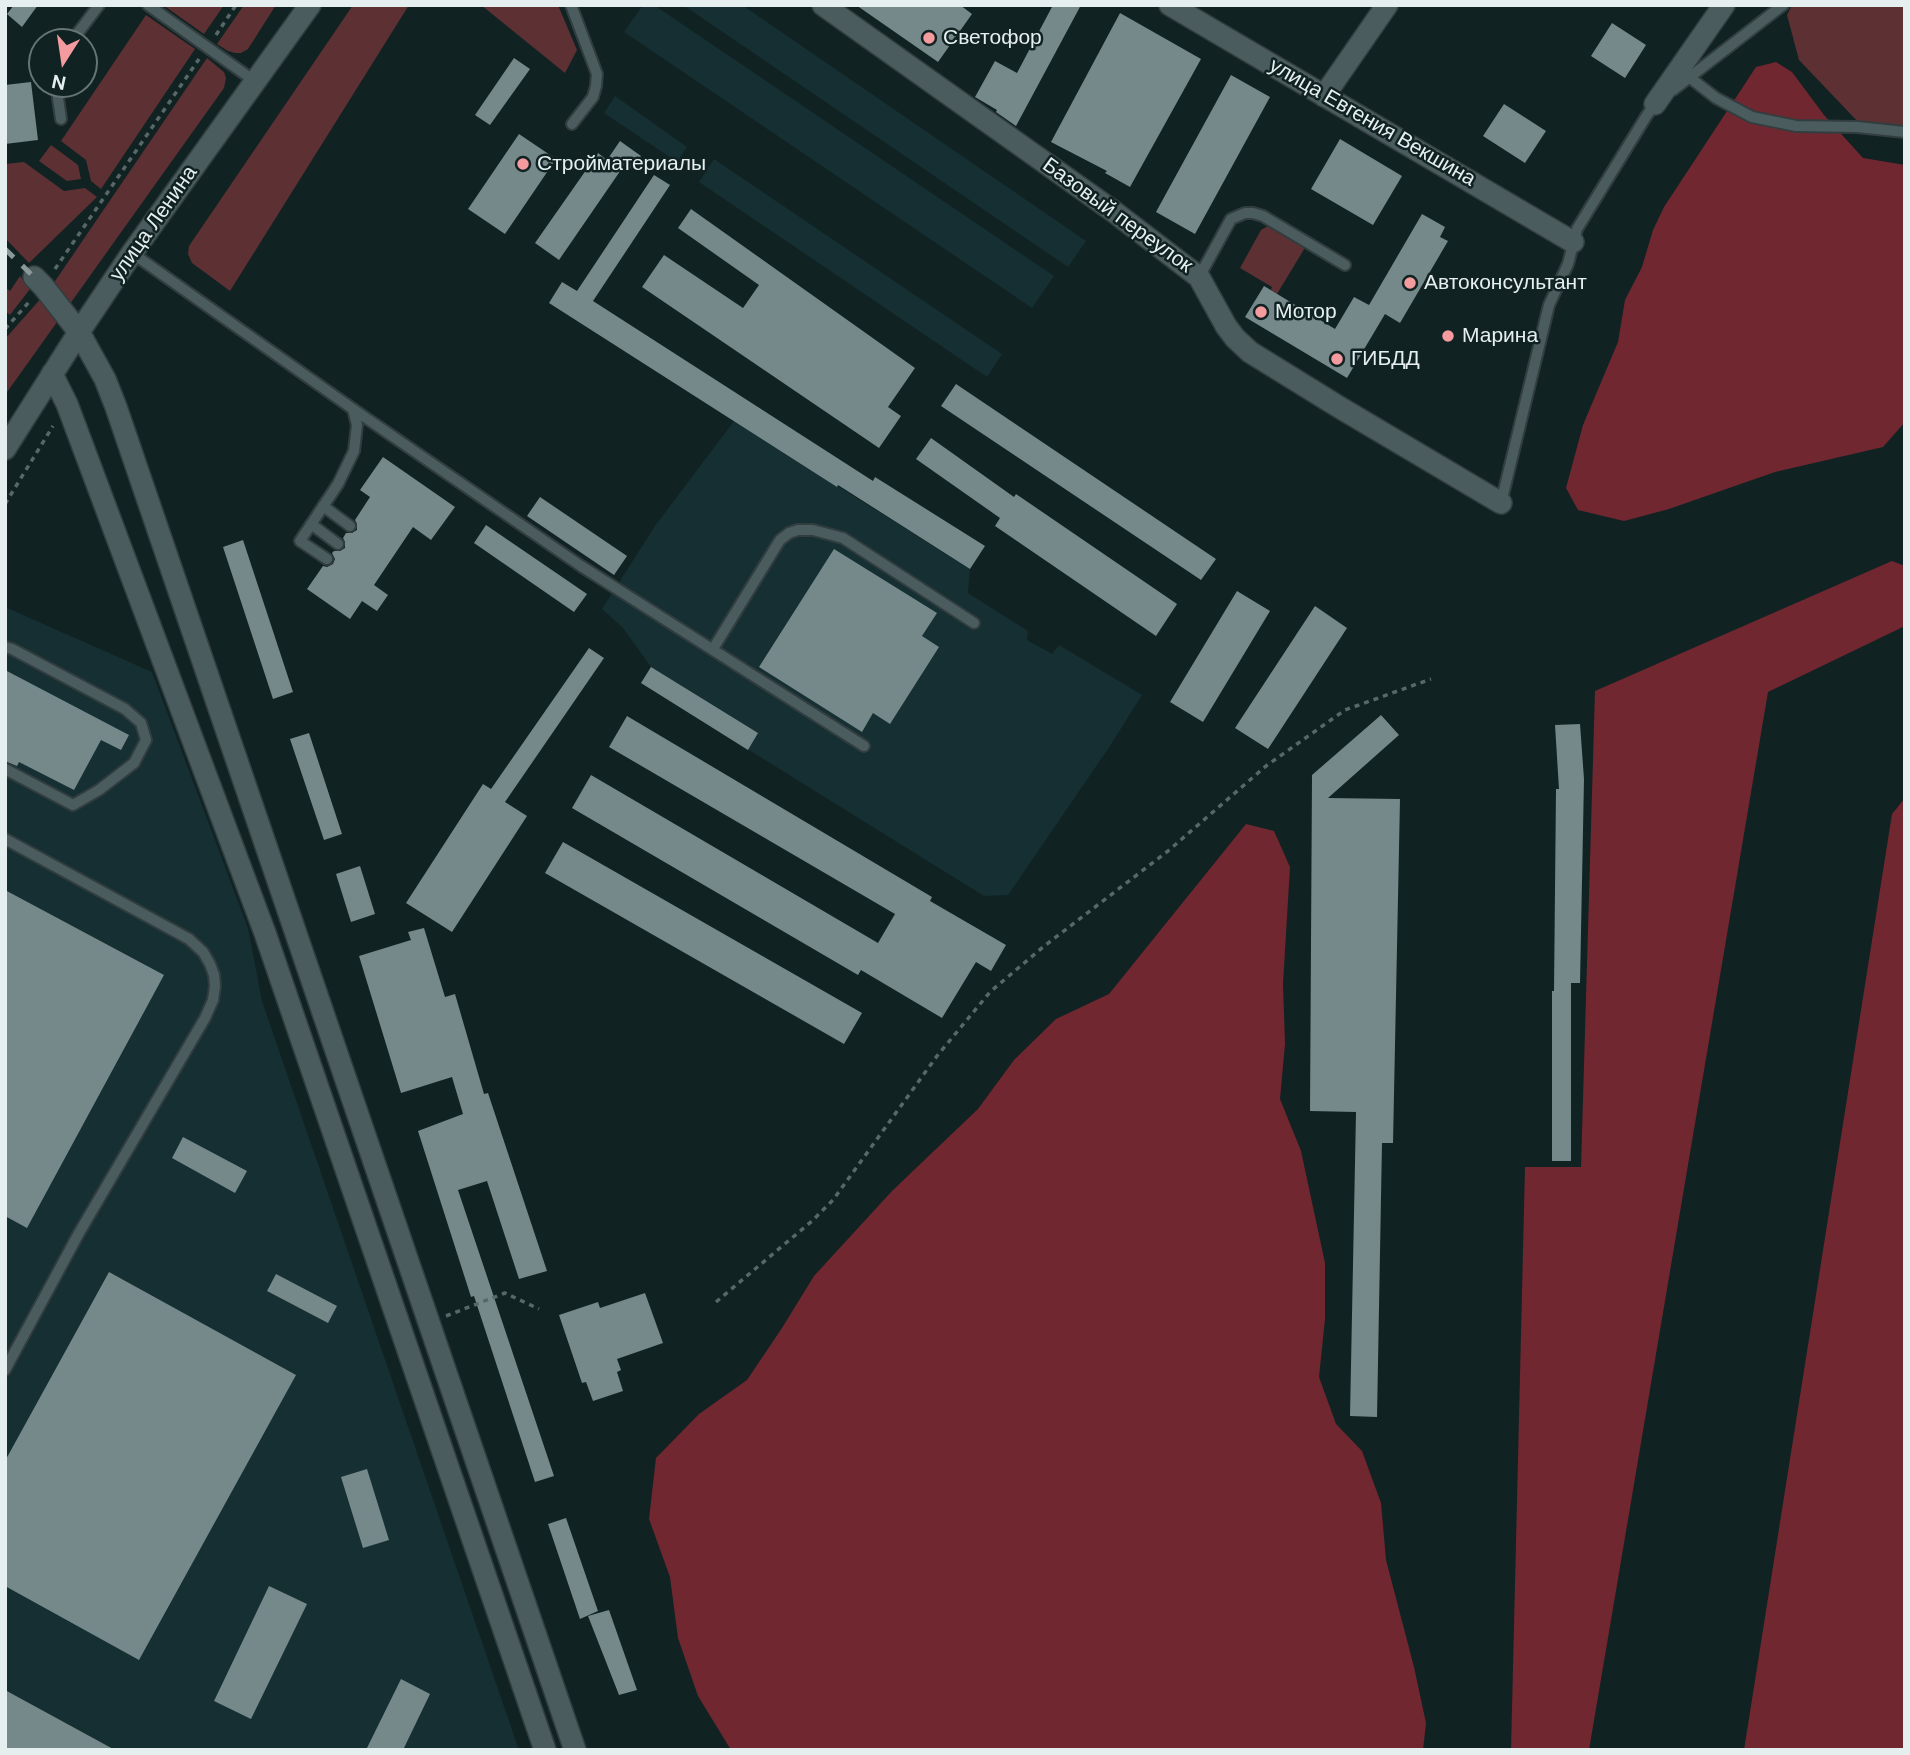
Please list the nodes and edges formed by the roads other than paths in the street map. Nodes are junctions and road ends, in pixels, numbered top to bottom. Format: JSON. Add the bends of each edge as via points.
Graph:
{"nodes":[{"id":1,"x":99,"y":5,"type":"edge"},
{"id":2,"x":148,"y":5,"type":"edge"},
{"id":3,"x":310,"y":5,"type":"edge"},
{"id":4,"x":571,"y":5,"type":"edge"},
{"id":5,"x":823,"y":5,"type":"edge"},
{"id":6,"x":1170,"y":5,"type":"edge"},
{"id":7,"x":1387,"y":5,"type":"edge"},
{"id":8,"x":1724,"y":5,"type":"edge"},
{"id":9,"x":1783,"y":5,"type":"edge"},
{"id":10,"x":82,"y":28,"type":"edge"},
{"id":11,"x":1689,"y":77,"type":"junction"},
{"id":12,"x":256,"y":82,"type":"junction"},
{"id":13,"x":1324,"y":96,"type":"junction"},
{"id":14,"x":59,"y":98,"type":"edge"},
{"id":15,"x":1654,"y":104,"type":"junction"},
{"id":16,"x":61,"y":118,"type":"dead end"},
{"id":17,"x":572,"y":124,"type":"dead end"},
{"id":18,"x":1905,"y":132,"type":"edge"},
{"id":19,"x":1573,"y":242,"type":"junction"},
{"id":20,"x":132,"y":253,"type":"junction"},
{"id":21,"x":1345,"y":265,"type":"dead end"},
{"id":22,"x":1199,"y":277,"type":"junction"},
{"id":23,"x":39,"y":282,"type":"road end"},
{"id":24,"x":79,"y":332,"type":"junction"},
{"id":25,"x":52,"y":374,"type":"junction"},
{"id":26,"x":353,"y":410,"type":"junction"},
{"id":27,"x":5,"y":449,"type":"edge"},
{"id":28,"x":1502,"y":503,"type":"joint"},
{"id":29,"x":323,"y":506,"type":"junction"},
{"id":30,"x":311,"y":524,"type":"junction"},
{"id":31,"x":350,"y":526,"type":"dead end"},
{"id":32,"x":338,"y":544,"type":"dead end"},
{"id":33,"x":327,"y":559,"type":"dead end"},
{"id":34,"x":974,"y":623,"type":"dead end"},
{"id":35,"x":5,"y":648,"type":"edge"},
{"id":36,"x":713,"y":649,"type":"junction"},
{"id":37,"x":864,"y":746,"type":"dead end"},
{"id":38,"x":5,"y":769,"type":"edge"},
{"id":39,"x":5,"y":839,"type":"edge"},
{"id":40,"x":5,"y":1370,"type":"edge"},
{"id":41,"x":545,"y":1750,"type":"edge"},
{"id":42,"x":575,"y":1750,"type":"edge"}],
"edges":[{"from":1,"to":10,"type":"lane"},
{"from":2,"to":12,"type":"lane"},
{"from":3,"to":12,"type":"street","name":"улица Ленина"},
{"from":4,"to":17,"type":"lane","via":[[597,74],[593,97]]},
{"from":5,"to":22,"type":"street","name":"Базовый переулок"},
{"from":6,"to":13,"type":"street","name":"улица Евгения Векшина"},
{"from":7,"to":13,"type":"street"},
{"from":8,"to":15,"type":"street"},
{"from":9,"to":11,"type":"lane"},
{"from":11,"to":15,"type":"lane"},
{"from":11,"to":18,"type":"lane","via":[[1752,117],[1796,126]]},
{"from":12,"to":20,"type":"street","name":"улица Ленина"},
{"from":13,"to":19,"type":"street","name":"улица Евгения Векшина"},
{"from":14,"to":16,"type":"lane"},
{"from":15,"to":19,"type":"lane"},
{"from":19,"to":28,"type":"lane","via":[[1549,305]]},
{"from":20,"to":24,"type":"street","name":"улица Ленина"},
{"from":20,"to":26,"type":"lane"},
{"from":21,"to":22,"type":"lane","via":[[1263,216],[1245,213],[1231,219]]},
{"from":22,"to":28,"type":"street","name":"Базовый переулок","via":[[1226,326],[1250,352]]},
{"from":23,"to":24,"type":"street"},
{"from":24,"to":25,"type":"street","name":"улица Ленина"},
{"from":24,"to":42,"type":"street","via":[[105,379],[127,437]]},
{"from":25,"to":27,"type":"street","name":"улица Ленина"},
{"from":25,"to":41,"type":"street","via":[[265,933]]},
{"from":26,"to":29,"type":"lane","via":[[357,425],[354,451]]},
{"from":26,"to":36,"type":"lane","via":[[581,566]]},
{"from":29,"to":30,"type":"lane"},
{"from":29,"to":31,"type":"lane"},
{"from":30,"to":32,"type":"lane"},
{"from":30,"to":33,"type":"lane","via":[[300,541]]},
{"from":34,"to":36,"type":"lane","via":[[843,538],[798,530],[780,540]]},
{"from":35,"to":38,"type":"lane","via":[[125,709],[141,723],[146,740],[134,763],[73,805]]},
{"from":36,"to":37,"type":"lane"},
{"from":39,"to":40,"type":"lane","via":[[189,939],[210,964],[215,986],[205,1018]]}]}
